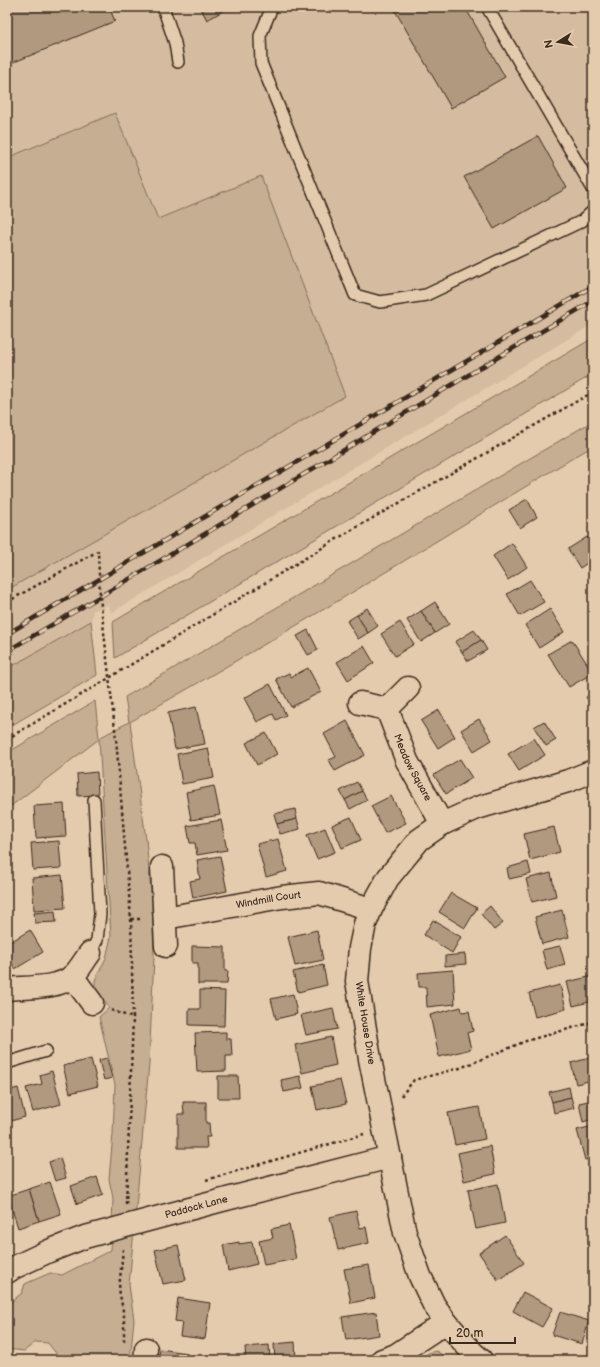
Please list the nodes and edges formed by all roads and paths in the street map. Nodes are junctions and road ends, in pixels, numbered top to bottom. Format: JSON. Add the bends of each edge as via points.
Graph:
{"nodes":[{"id":1,"x":163,"y":7,"type":"edge"},
{"id":2,"x":272,"y":7,"type":"edge"},
{"id":3,"x":487,"y":7,"type":"edge"},
{"id":4,"x":178,"y":62,"type":"dead end"},
{"id":5,"x":592,"y":186,"type":"edge"},
{"id":6,"x":593,"y":211,"type":"edge"},
{"id":7,"x":593,"y":392,"type":"edge"},
{"id":8,"x":7,"y":602,"type":"edge"},
{"id":9,"x":109,"y":678,"type":"junction"},
{"id":10,"x":408,"y":688,"type":"dead end"},
{"id":11,"x":360,"y":703,"type":"dead end"},
{"id":12,"x":387,"y":709,"type":"junction"},
{"id":13,"x":7,"y":739,"type":"edge"},
{"id":14,"x":593,"y":771,"type":"edge"},
{"id":15,"x":94,"y":800,"type":"dead end"},
{"id":16,"x":442,"y":824,"type":"junction"},
{"id":17,"x":162,"y":867,"type":"dead end"},
{"id":18,"x":371,"y":909,"type":"junction"},
{"id":19,"x":164,"y":918,"type":"junction"},
{"id":20,"x":166,"y":946,"type":"dead end"},
{"id":21,"x":90,"y":953,"type":"joint"},
{"id":22,"x":72,"y":976,"type":"junction"},
{"id":23,"x":7,"y":989,"type":"edge"},
{"id":24,"x":92,"y":1003,"type":"dead end"},
{"id":25,"x":593,"y":1022,"type":"edge"},
{"id":26,"x":46,"y":1051,"type":"dead end"},
{"id":27,"x":7,"y":1063,"type":"edge"},
{"id":28,"x":402,"y":1102,"type":"dead end"},
{"id":29,"x":385,"y":1129,"type":"junction"},
{"id":30,"x":390,"y":1157,"type":"junction"},
{"id":31,"x":202,"y":1181,"type":"dead end"},
{"id":32,"x":124,"y":1228,"type":"junction"},
{"id":33,"x":7,"y":1272,"type":"edge"},
{"id":34,"x":446,"y":1322,"type":"junction"},
{"id":35,"x":124,"y":1346,"type":"dead end"},
{"id":36,"x":382,"y":1360,"type":"edge"},
{"id":37,"x":481,"y":1360,"type":"edge"}],
"edges":[{"from":1,"to":4,"type":"lane","via":[[176,43]]},
{"from":2,"to":6,"type":"lane","via":[[260,36],[261,63],[355,295],[380,302],[426,295],[582,221]]},
{"from":3,"to":5,"type":"lane"},
{"from":7,"to":9,"type":"path","via":[[345,534]]},
{"from":8,"to":9,"type":"path","via":[[98,551]]},
{"from":9,"to":13,"type":"path"},
{"from":9,"to":32,"type":"path","via":[[131,919],[133,1018]]},
{"from":10,"to":12,"type":"street"},
{"from":11,"to":12,"type":"street"},
{"from":12,"to":16,"type":"street","name":"Meadow Square","via":[[407,761]]},
{"from":14,"to":16,"type":"street","name":"White House Drive","via":[[477,808]]},
{"from":15,"to":21,"type":"lane","via":[[100,914],[97,940]]},
{"from":16,"to":18,"type":"street","name":"White House Drive","via":[[419,840],[388,878]]},
{"from":17,"to":19,"type":"street"},
{"from":18,"to":19,"type":"street","name":"Windmill Court","via":[[320,893],[282,897]]},
{"from":18,"to":29,"type":"street","name":"White House Drive","via":[[360,948],[357,981]]},
{"from":19,"to":20,"type":"street"},
{"from":21,"to":22,"type":"street"},
{"from":22,"to":23,"type":"street","via":[[62,982],[44,986]]},
{"from":22,"to":24,"type":"street"},
{"from":25,"to":28,"type":"path","via":[[526,1041],[460,1068],[414,1080],[400,1095]]},
{"from":26,"to":27,"type":"lane"},
{"from":29,"to":30,"type":"street","name":"White House Drive"},
{"from":29,"to":31,"type":"path"},
{"from":30,"to":32,"type":"street","name":"Paddock Lane"},
{"from":30,"to":34,"type":"street","name":"White House Drive","via":[[405,1233],[420,1276],[434,1305]]},
{"from":32,"to":33,"type":"street","name":"Paddock Lane","via":[[85,1237]]},
{"from":32,"to":35,"type":"path","via":[[119,1289],[124,1316]]},
{"from":34,"to":36,"type":"street","via":[[396,1355]]},
{"from":34,"to":37,"type":"street","name":"White House Drive"}]}
